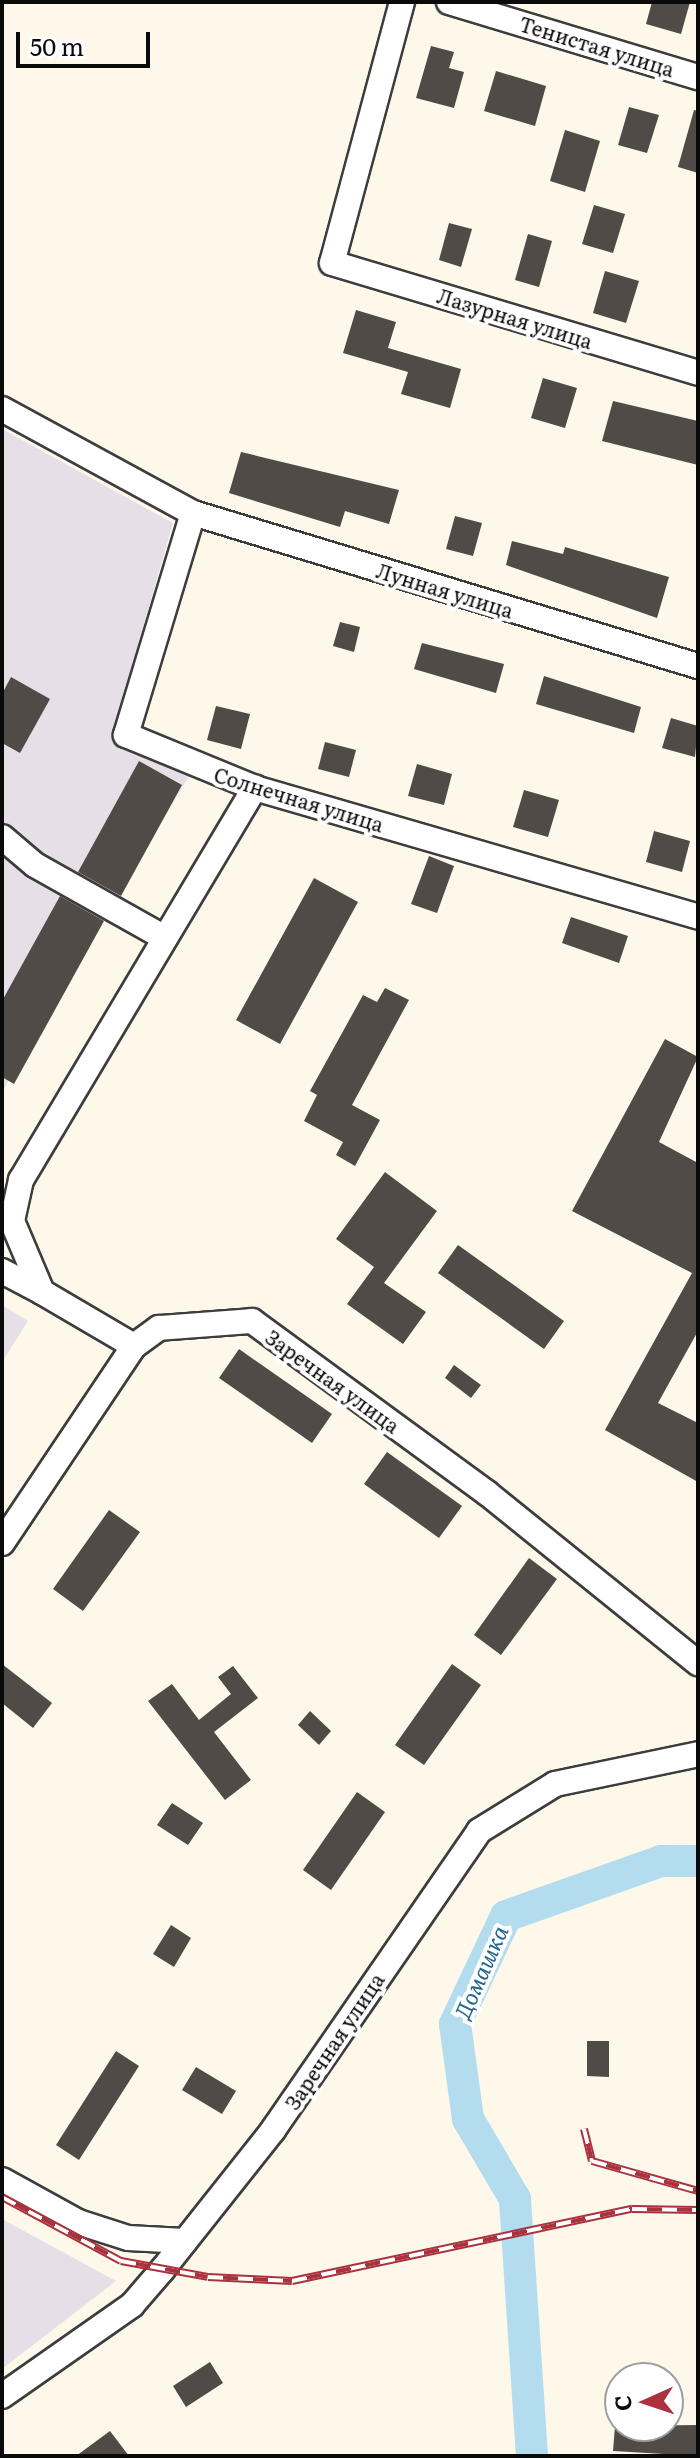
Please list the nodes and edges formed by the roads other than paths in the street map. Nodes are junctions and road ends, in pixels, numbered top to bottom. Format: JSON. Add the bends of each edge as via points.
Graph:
{"nodes":[{"id":1,"x":402,"y":2,"type":"edge"},
{"id":2,"x":449,"y":2,"type":"edge"},
{"id":3,"x":698,"y":77,"type":"edge"},
{"id":4,"x":698,"y":373,"type":"edge"},
{"id":5,"x":2,"y":409,"type":"edge"},
{"id":6,"x":193,"y":513,"type":"junction"},
{"id":7,"x":698,"y":666,"type":"edge"},
{"id":8,"x":255,"y":788,"type":"junction"},
{"id":9,"x":2,"y":837,"type":"edge"},
{"id":10,"x":698,"y":917,"type":"edge"},
{"id":11,"x":165,"y":938,"type":"junction"},
{"id":12,"x":7,"y":1221,"type":"edge"},
{"id":13,"x":2,"y":1271,"type":"edge"},
{"id":14,"x":42,"y":1292,"type":"junction"},
{"id":15,"x":134,"y":1346,"type":"junction"},
{"id":16,"x":2,"y":1543,"type":"edge"},
{"id":17,"x":698,"y":1663,"type":"edge"},
{"id":18,"x":698,"y":1754,"type":"edge"},
{"id":19,"x":2,"y":2180,"type":"edge"},
{"id":20,"x":185,"y":2241,"type":"junction"},
{"id":21,"x":2,"y":2396,"type":"edge"}],
"edges":[{"from":1,"to":4,"type":"street","name":"Лазурная улица","via":[[332,263]]},
{"from":2,"to":3,"type":"street","name":"Тенистая улица"},
{"from":5,"to":6,"type":"street","name":"Лунная улица"},
{"from":6,"to":7,"type":"street","name":"Лунная улица"},
{"from":6,"to":8,"type":"street","name":"Солнечная улица","via":[[126,735]]},
{"from":8,"to":10,"type":"street","name":"Солнечная улица"},
{"from":8,"to":11,"type":"street"},
{"from":9,"to":11,"type":"street","via":[[35,865]]},
{"from":11,"to":12,"type":"street","via":[[21,1180]]},
{"from":12,"to":14,"type":"street"},
{"from":13,"to":14,"type":"street"},
{"from":14,"to":15,"type":"street"},
{"from":15,"to":16,"type":"street","name":"Заречная улица"},
{"from":15,"to":17,"type":"street","name":"Заречная улица","via":[[159,1328],[252,1321],[487,1493]]},
{"from":18,"to":20,"type":"street","name":"Заречная улица","via":[[555,1784],[479,1831],[273,2130]]},
{"from":19,"to":20,"type":"street","via":[[78,2222],[128,2238]]},
{"from":20,"to":21,"type":"street","name":"Заречная улица","via":[[132,2305]]}]}
